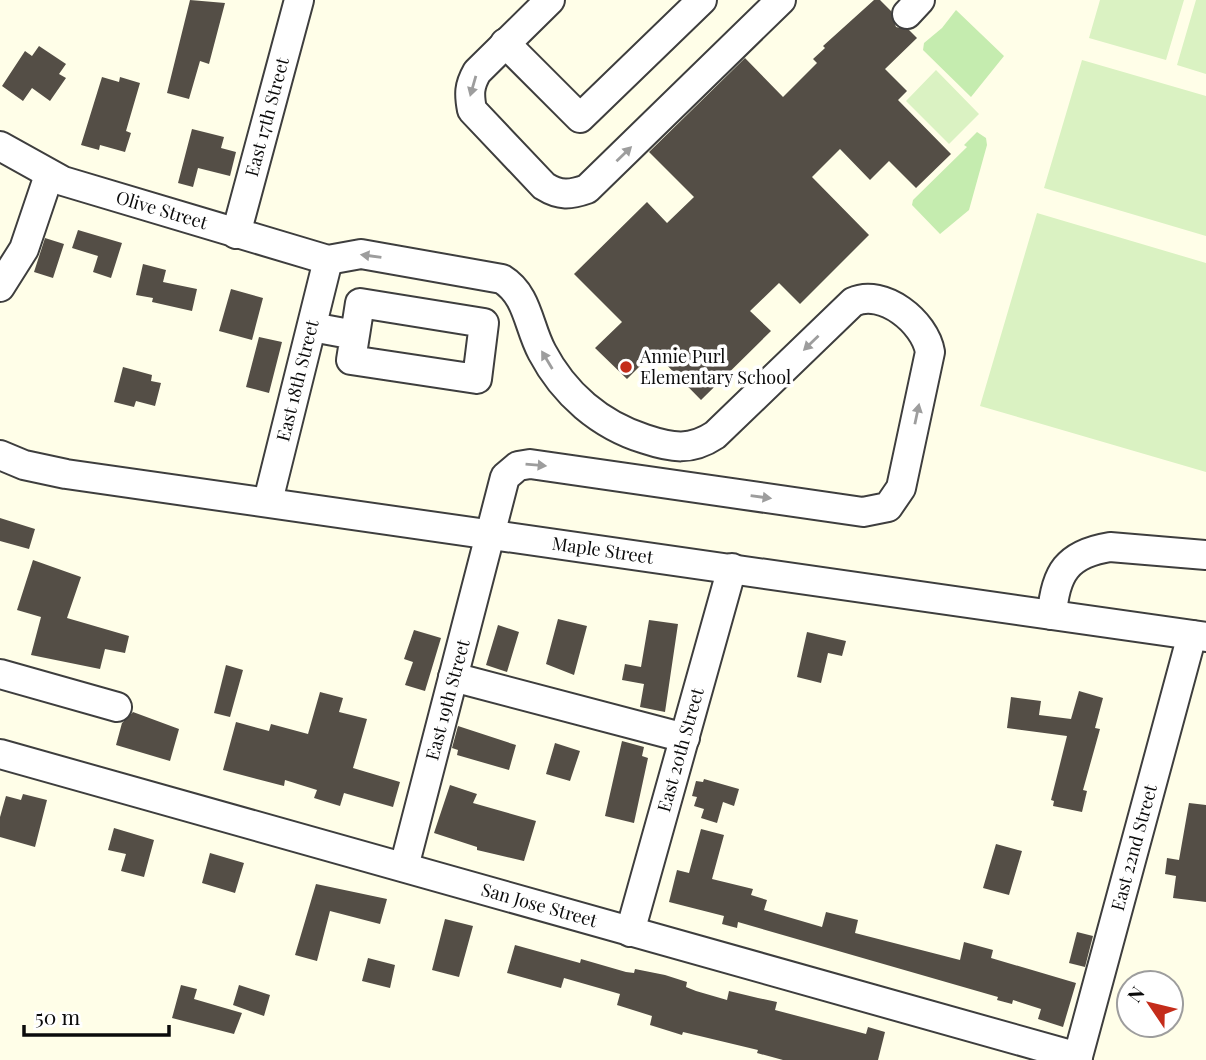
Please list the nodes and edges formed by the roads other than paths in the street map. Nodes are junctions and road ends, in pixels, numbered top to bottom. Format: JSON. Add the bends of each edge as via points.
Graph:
{"nodes":[{"id":1,"x":299,"y":0,"type":"edge"},
{"id":2,"x":550,"y":0,"type":"edge"},
{"id":3,"x":702,"y":0,"type":"edge"},
{"id":4,"x":781,"y":0,"type":"edge"},
{"id":5,"x":505,"y":43,"type":"junction"},
{"id":6,"x":0,"y":146,"type":"edge"},
{"id":7,"x":49,"y":175,"type":"junction"},
{"id":8,"x":236,"y":234,"type":"junction"},
{"id":9,"x":328,"y":260,"type":"junction"},
{"id":10,"x":0,"y":287,"type":"edge"},
{"id":11,"x":312,"y":327,"type":"junction"},
{"id":12,"x":355,"y":335,"type":"junction"},
{"id":13,"x":0,"y":455,"type":"edge"},
{"id":14,"x":268,"y":501,"type":"junction"},
{"id":15,"x":492,"y":533,"type":"junction"},
{"id":16,"x":1206,"y":555,"type":"edge"},
{"id":17,"x":732,"y":568,"type":"junction"},
{"id":18,"x":1052,"y":615,"type":"junction"},
{"id":19,"x":1199,"y":636,"type":"edge"},
{"id":20,"x":0,"y":674,"type":"edge"},
{"id":21,"x":453,"y":677,"type":"junction"},
{"id":22,"x":117,"y":707,"type":"dead end"},
{"id":23,"x":685,"y":738,"type":"junction"},
{"id":24,"x":0,"y":754,"type":"edge"},
{"id":25,"x":404,"y":867,"type":"junction"},
{"id":26,"x":630,"y":932,"type":"junction"},
{"id":27,"x":1077,"y":1059,"type":"edge"}],
"edges":[{"from":1,"to":8,"type":"street","name":"East 17th Street"},
{"from":2,"to":5,"type":"street"},
{"from":3,"to":5,"type":"street","via":[[580,118]]},
{"from":5,"to":4,"type":"street","one_way":true,"via":[[470,85],[472,110],[544,186],[571,195],[587,189]]},
{"from":6,"to":7,"type":"street","name":"Olive Street"},
{"from":7,"to":8,"type":"street","name":"Olive Street"},
{"from":7,"to":10,"type":"street","via":[[24,250]]},
{"from":8,"to":9,"type":"street","name":"Olive Street"},
{"from":9,"to":11,"type":"street","name":"East 18th Street"},
{"from":15,"to":9,"type":"street","name":"East 19th Street","one_way":true,"via":[[505,477],[517,466],[530,464],[863,512],[888,507],[901,488],[930,352],[928,338],[893,305],[863,297],[715,435],[685,448],[665,446],[622,432],[590,412],[558,378],[541,351],[523,300],[514,286],[502,279],[361,254]]},
{"from":11,"to":12,"type":"street"},
{"from":11,"to":14,"type":"street","name":"East 18th Street"},
{"from":12,"to":12,"type":"street","via":[[351,360],[477,379],[484,323],[359,303]]},
{"from":13,"to":14,"type":"street","name":"Maple Street","via":[[66,474]]},
{"from":14,"to":15,"type":"street","name":"Maple Street"},
{"from":15,"to":17,"type":"street","name":"Maple Street"},
{"from":15,"to":21,"type":"street","name":"East 19th Street"},
{"from":16,"to":18,"type":"street","via":[[1094,549],[1068,563],[1056,582]]},
{"from":17,"to":18,"type":"street","name":"Maple Street"},
{"from":17,"to":23,"type":"street","name":"East 20th Street"},
{"from":18,"to":19,"type":"street","name":"Maple Street"},
{"from":19,"to":27,"type":"street","name":"East 22nd Street"},
{"from":20,"to":22,"type":"street"},
{"from":21,"to":23,"type":"street"},
{"from":21,"to":25,"type":"street","name":"East 19th Street"},
{"from":23,"to":26,"type":"street","name":"East 20th Street"},
{"from":24,"to":25,"type":"street","name":"San Jose Street"},
{"from":25,"to":26,"type":"street","name":"San Jose Street"},
{"from":26,"to":27,"type":"street","name":"San Jose Street"}]}
